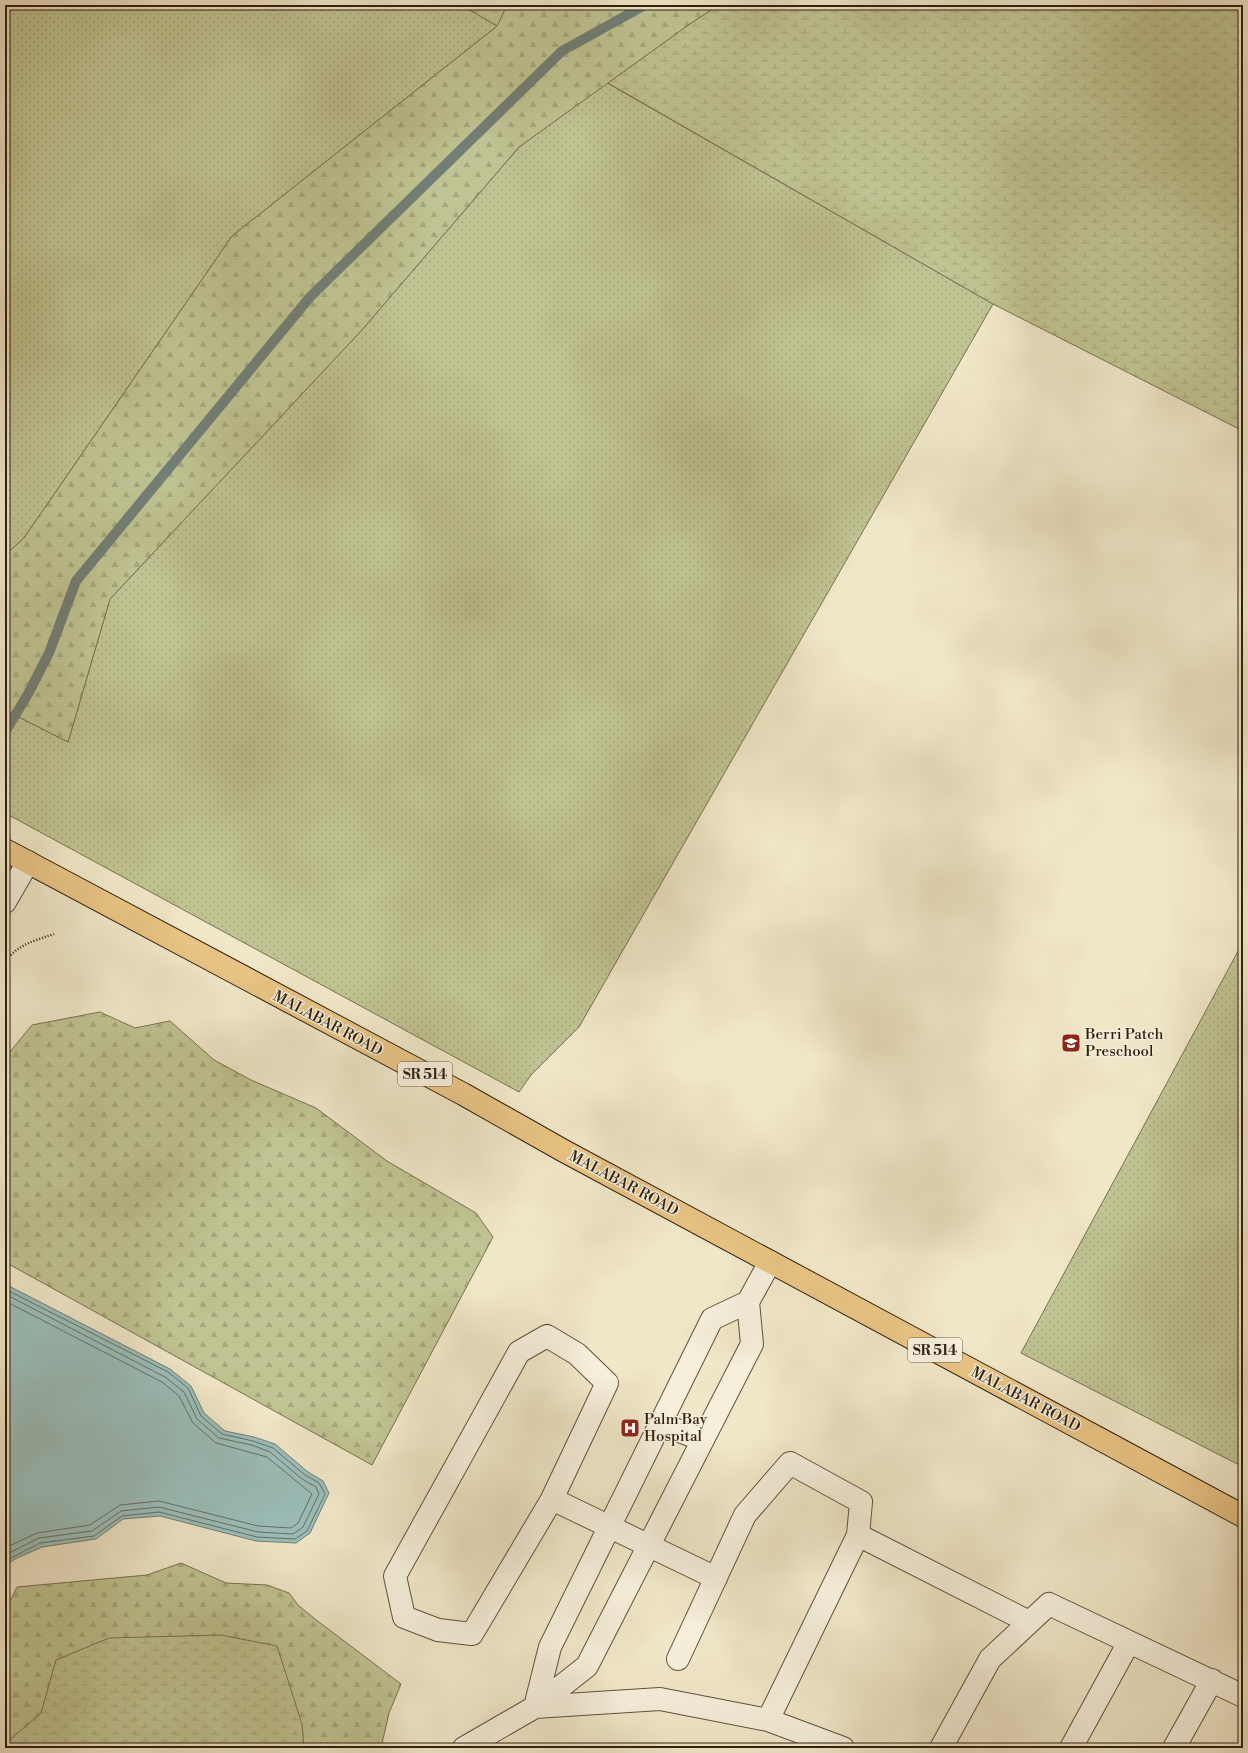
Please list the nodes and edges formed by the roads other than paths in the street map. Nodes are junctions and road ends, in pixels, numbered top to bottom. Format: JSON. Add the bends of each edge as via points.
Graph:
{"nodes":[{"id":1,"x":5,"y":850,"type":"edge"},
{"id":2,"x":28,"y":862,"type":"junction"},
{"id":3,"x":5,"y":902,"type":"edge"},
{"id":4,"x":770,"y":1262,"type":"junction"},
{"id":5,"x":748,"y":1302,"type":"junction"},
{"id":6,"x":661,"y":1424,"type":"junction"},
{"id":7,"x":703,"y":1440,"type":"junction"},
{"id":8,"x":552,"y":1499,"type":"junction"},
{"id":9,"x":1243,"y":1516,"type":"edge"},
{"id":10,"x":609,"y":1528,"type":"junction"},
{"id":11,"x":858,"y":1535,"type":"junction"},
{"id":12,"x":648,"y":1546,"type":"junction"},
{"id":13,"x":716,"y":1578,"type":"junction"},
{"id":14,"x":1029,"y":1622,"type":"junction"},
{"id":15,"x":1129,"y":1642,"type":"junction"},
{"id":16,"x":678,"y":1659,"type":"dead end"},
{"id":17,"x":1212,"y":1680,"type":"junction"},
{"id":18,"x":1243,"y":1696,"type":"edge"},
{"id":19,"x":535,"y":1707,"type":"junction"},
{"id":20,"x":768,"y":1720,"type":"junction"},
{"id":21,"x":464,"y":1748,"type":"edge"},
{"id":22,"x":843,"y":1748,"type":"edge"},
{"id":23,"x":941,"y":1748,"type":"edge"},
{"id":24,"x":1071,"y":1748,"type":"edge"},
{"id":25,"x":1174,"y":1748,"type":"edge"}],
"edges":[{"from":1,"to":2,"type":"main road","name":"MALABAR ROAD","number":"SR 514"},
{"from":2,"to":3,"type":"lane"},
{"from":2,"to":4,"type":"main road","name":"MALABAR ROAD","number":"SR 514","via":[[464,1094]]},
{"from":4,"to":5,"type":"lane"},
{"from":4,"to":9,"type":"main road","name":"MALABAR ROAD","number":"SR 514"},
{"from":5,"to":6,"type":"lane","via":[[712,1319]]},
{"from":5,"to":7,"type":"lane","via":[[752,1344]]},
{"from":6,"to":7,"type":"lane"},
{"from":6,"to":10,"type":"lane"},
{"from":7,"to":12,"type":"lane"},
{"from":8,"to":8,"type":"lane","via":[[472,1634],[438,1630],[404,1617],[395,1576],[518,1352],[547,1336],[577,1354],[607,1382]]},
{"from":8,"to":10,"type":"lane"},
{"from":10,"to":12,"type":"lane"},
{"from":10,"to":19,"type":"lane","via":[[550,1647]]},
{"from":11,"to":13,"type":"lane","via":[[861,1502],[790,1463],[745,1515]]},
{"from":11,"to":14,"type":"lane"},
{"from":11,"to":20,"type":"lane"},
{"from":12,"to":13,"type":"lane"},
{"from":12,"to":19,"type":"lane","via":[[587,1666]]},
{"from":13,"to":16,"type":"lane"},
{"from":14,"to":15,"type":"lane","via":[[1049,1604]]},
{"from":14,"to":23,"type":"lane","via":[[990,1659]]},
{"from":15,"to":17,"type":"lane"},
{"from":15,"to":24,"type":"lane"},
{"from":17,"to":18,"type":"lane"},
{"from":17,"to":25,"type":"lane"},
{"from":19,"to":20,"type":"lane","via":[[660,1699]]},
{"from":19,"to":21,"type":"lane"},
{"from":20,"to":22,"type":"lane"}]}
